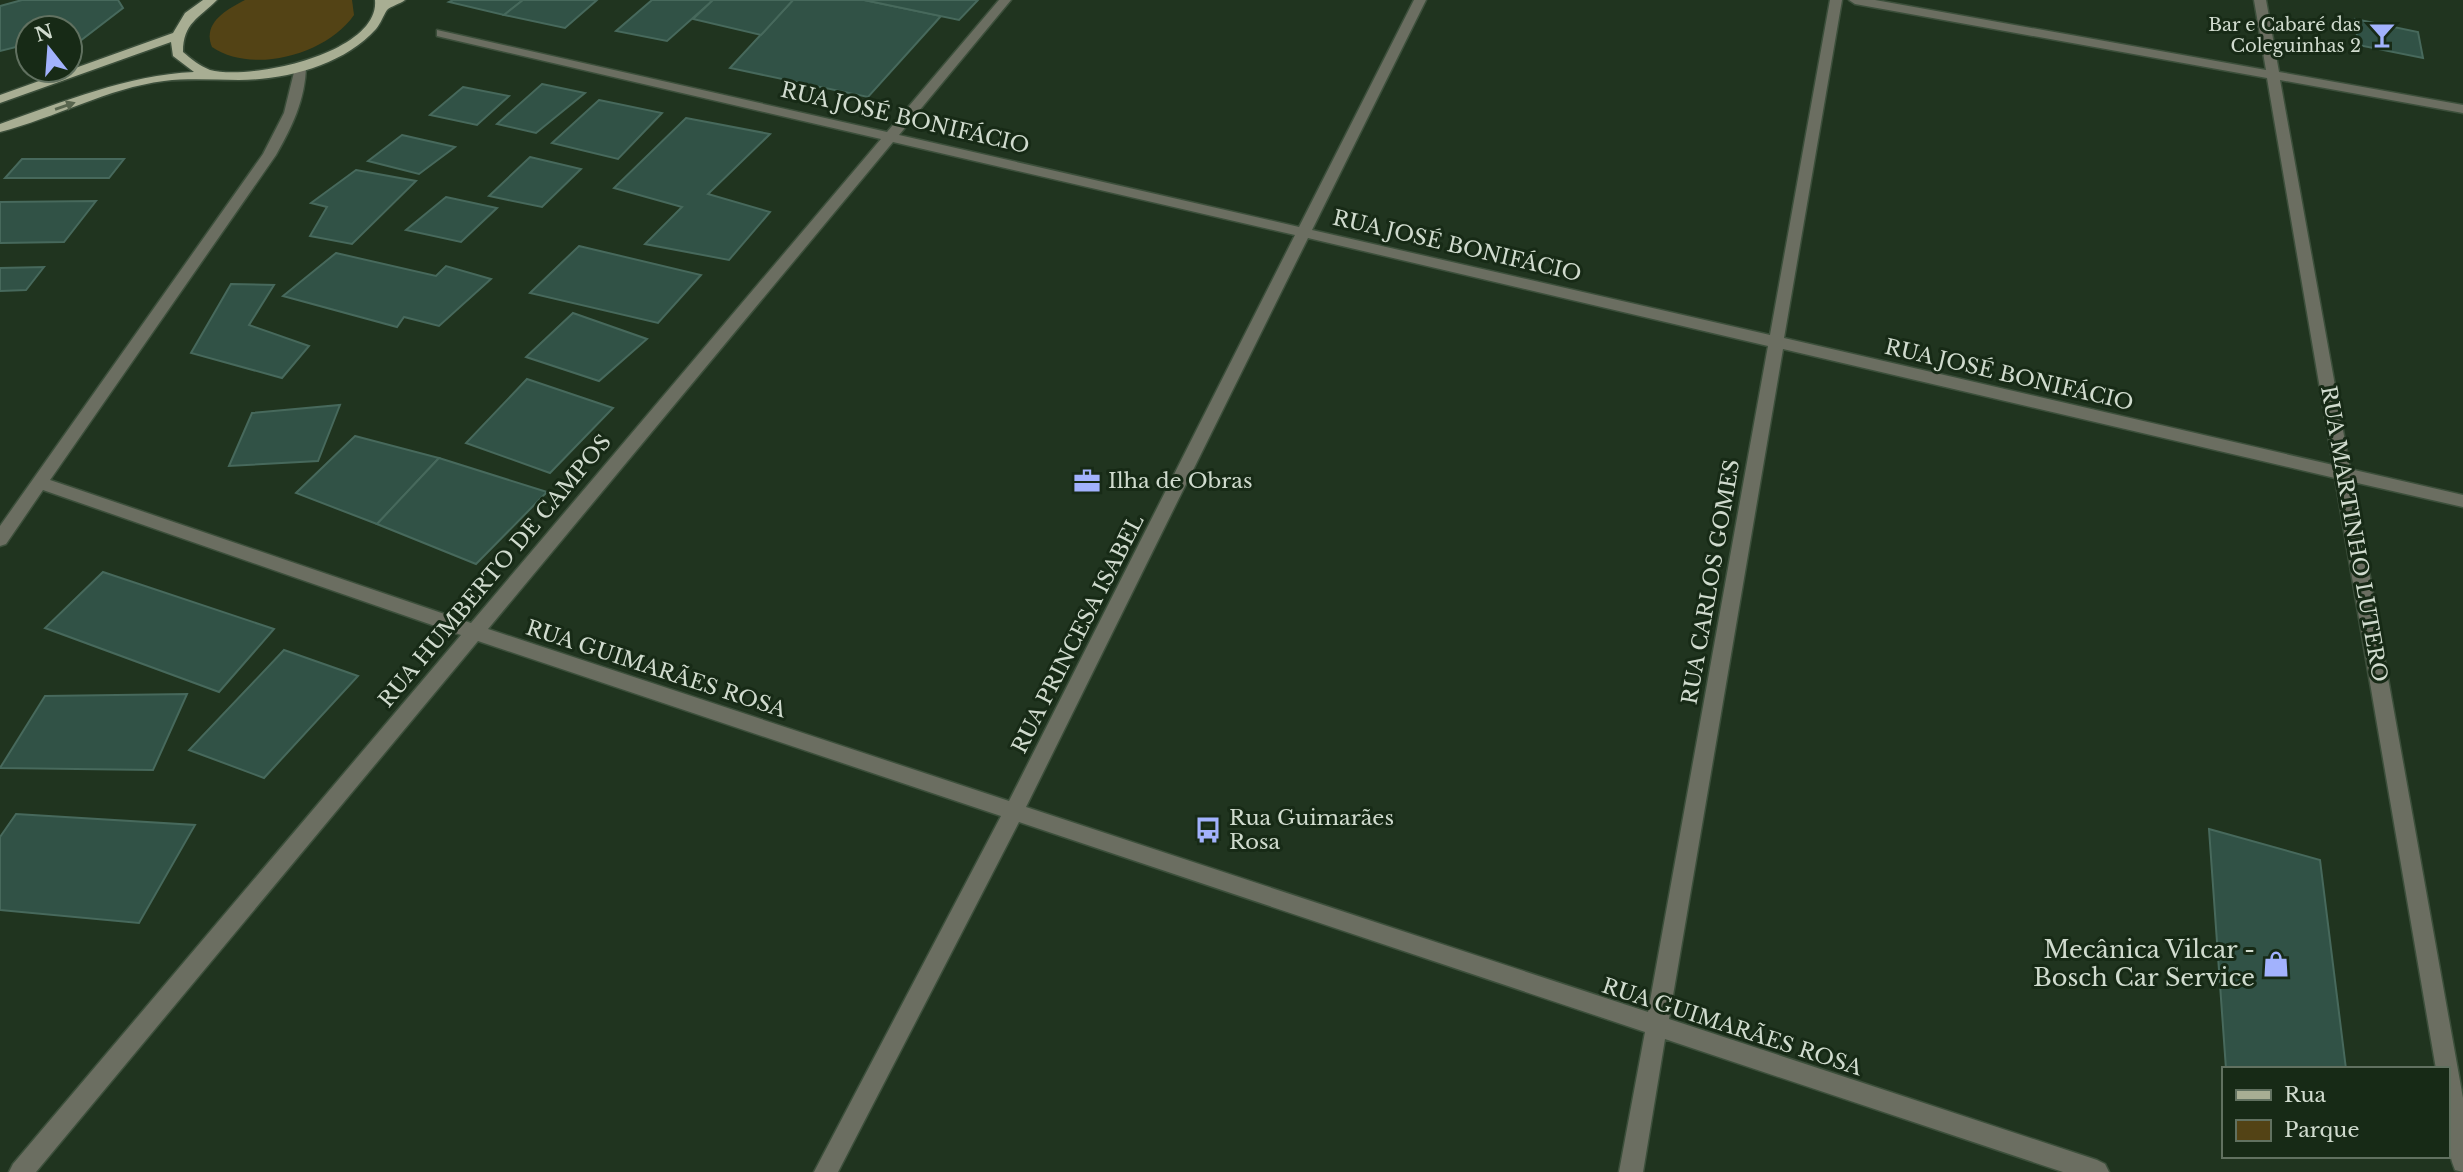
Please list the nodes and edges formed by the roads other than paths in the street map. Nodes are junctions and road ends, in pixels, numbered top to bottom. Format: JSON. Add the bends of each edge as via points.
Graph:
{"nodes":[{"id":1,"x":211,"y":0,"type":"edge"},
{"id":2,"x":399,"y":0,"type":"edge"},
{"id":3,"x":1005,"y":0,"type":"edge"},
{"id":4,"x":1420,"y":0,"type":"edge"},
{"id":5,"x":1836,"y":0,"type":"edge"},
{"id":6,"x":1855,"y":0,"type":"edge"},
{"id":7,"x":2260,"y":0,"type":"edge"},
{"id":8,"x":382,"y":3,"type":"edge"},
{"id":9,"x":441,"y":33,"type":"dead end"},
{"id":10,"x":176,"y":36,"type":"junction"},
{"id":11,"x":300,"y":67,"type":"junction"},
{"id":12,"x":217,"y":75,"type":"junction"},
{"id":13,"x":2272,"y":75,"type":"junction"},
{"id":14,"x":0,"y":99,"type":"edge"},
{"id":15,"x":2463,"y":109,"type":"edge"},
{"id":16,"x":0,"y":128,"type":"edge"},
{"id":17,"x":890,"y":137,"type":"junction"},
{"id":18,"x":1306,"y":232,"type":"junction"},
{"id":19,"x":1776,"y":342,"type":"junction"},
{"id":20,"x":2344,"y":474,"type":"junction"},
{"id":21,"x":40,"y":483,"type":"junction"},
{"id":22,"x":2463,"y":501,"type":"edge"},
{"id":23,"x":0,"y":539,"type":"edge"},
{"id":24,"x":474,"y":632,"type":"junction"},
{"id":25,"x":1014,"y":811,"type":"junction"},
{"id":26,"x":1656,"y":1025,"type":"junction"},
{"id":27,"x":2446,"y":1067,"type":"edge"},
{"id":28,"x":2449,"y":1082,"type":"edge"},
{"id":29,"x":2463,"y":1162,"type":"edge"},
{"id":30,"x":21,"y":1172,"type":"edge"},
{"id":31,"x":826,"y":1172,"type":"edge"},
{"id":32,"x":1631,"y":1172,"type":"edge"},
{"id":33,"x":2097,"y":1172,"type":"edge"}],
"edges":[{"from":1,"to":10,"type":"main road","via":[[184,22]]},
{"from":2,"to":8,"type":"main road"},
{"from":3,"to":17,"type":"street","name":"RUA HUMBERTO DE CAMPOS"},
{"from":4,"to":18,"type":"street","name":"RUA PRINCESA ISABEL"},
{"from":5,"to":19,"type":"street","name":"RUA CARLOS GOMES"},
{"from":6,"to":13,"type":"street"},
{"from":7,"to":13,"type":"street","name":"RUA MARTINHO LUTERO"},
{"from":8,"to":11,"type":"main road","via":[[374,24],[355,42]]},
{"from":9,"to":17,"type":"street","name":"RUA JOSÉ BONIFÁCIO"},
{"from":10,"to":12,"type":"main road","via":[[177,53],[191,66]]},
{"from":10,"to":14,"type":"main road"},
{"from":11,"to":12,"type":"main road","via":[[256,76]]},
{"from":11,"to":21,"type":"street","via":[[300,89],[291,119],[269,155]]},
{"from":16,"to":12,"type":"main road","one_way":true,"via":[[163,77]]},
{"from":13,"to":15,"type":"street"},
{"from":13,"to":20,"type":"street","name":"RUA MARTINHO LUTERO"},
{"from":17,"to":18,"type":"street","name":"RUA JOSÉ BONIFÁCIO"},
{"from":17,"to":24,"type":"street","name":"RUA HUMBERTO DE CAMPOS"},
{"from":18,"to":19,"type":"street","name":"RUA JOSÉ BONIFÁCIO"},
{"from":18,"to":25,"type":"street","name":"RUA PRINCESA ISABEL"},
{"from":19,"to":20,"type":"street","name":"RUA JOSÉ BONIFÁCIO"},
{"from":19,"to":26,"type":"street","name":"RUA CARLOS GOMES"},
{"from":20,"to":22,"type":"street","name":"RUA JOSÉ BONIFÁCIO"},
{"from":20,"to":27,"type":"street","name":"RUA MARTINHO LUTERO"},
{"from":21,"to":23,"type":"street"},
{"from":21,"to":24,"type":"street","name":"RUA GUIMARÃES ROSA"},
{"from":24,"to":25,"type":"street","name":"RUA GUIMARÃES ROSA"},
{"from":24,"to":30,"type":"street","name":"RUA HUMBERTO DE CAMPOS"},
{"from":25,"to":26,"type":"street","name":"RUA GUIMARÃES ROSA"},
{"from":25,"to":31,"type":"street","name":"RUA PRINCESA ISABEL"},
{"from":26,"to":32,"type":"street","name":"RUA CARLOS GOMES"},
{"from":26,"to":33,"type":"street","name":"RUA GUIMARÃES ROSA"},
{"from":28,"to":29,"type":"street","name":"RUA MARTINHO LUTERO"}]}
